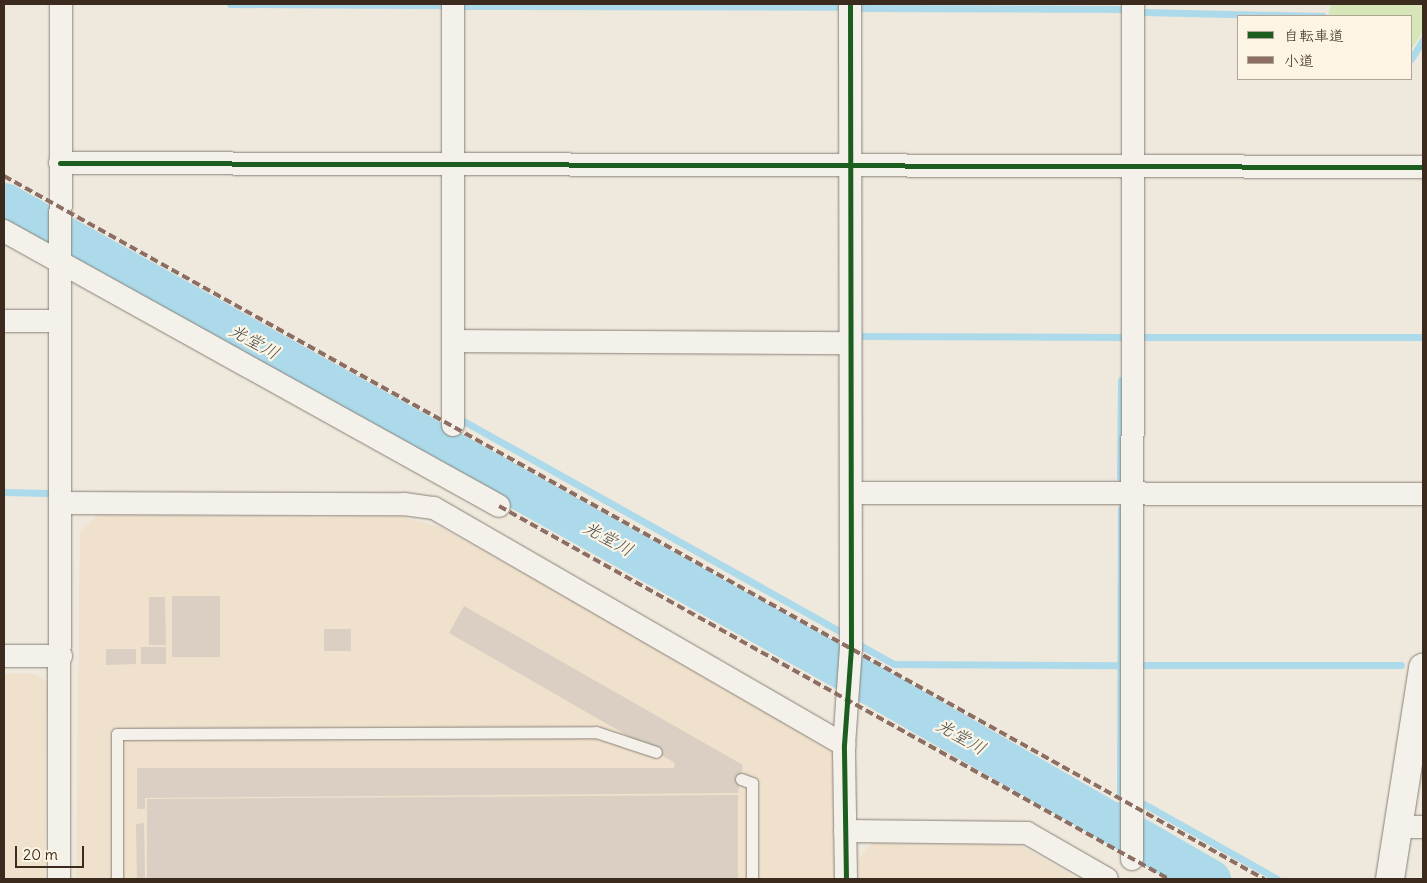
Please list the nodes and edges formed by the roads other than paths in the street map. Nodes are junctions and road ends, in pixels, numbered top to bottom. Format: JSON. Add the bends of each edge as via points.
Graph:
{"nodes":[{"id":1,"x":60,"y":4,"type":"edge"},
{"id":2,"x":453,"y":4,"type":"edge"},
{"id":3,"x":850,"y":4,"type":"edge"},
{"id":4,"x":1133,"y":4,"type":"edge"},
{"id":5,"x":60,"y":163,"type":"junction"},
{"id":6,"x":453,"y":164,"type":"junction"},
{"id":7,"x":850,"y":166,"type":"junction"},
{"id":8,"x":1132,"y":166,"type":"junction"},
{"id":9,"x":1423,"y":167,"type":"edge"},
{"id":10,"x":4,"y":231,"type":"edge"},
{"id":11,"x":58,"y":260,"type":"junction"},
{"id":12,"x":4,"y":321,"type":"edge"},
{"id":13,"x":59,"y":321,"type":"junction"},
{"id":14,"x":453,"y":341,"type":"junction"},
{"id":15,"x":850,"y":343,"type":"junction"},
{"id":16,"x":453,"y":425,"type":"dead end"},
{"id":17,"x":851,"y":493,"type":"junction"},
{"id":18,"x":1132,"y":494,"type":"junction"},
{"id":19,"x":1423,"y":494,"type":"edge"},
{"id":20,"x":60,"y":503,"type":"junction"},
{"id":21,"x":499,"y":506,"type":"dead end"},
{"id":22,"x":4,"y":656,"type":"edge"},
{"id":23,"x":61,"y":656,"type":"junction"},
{"id":24,"x":1423,"y":668,"type":"edge"},
{"id":25,"x":844,"y":744,"type":"junction"},
{"id":26,"x":656,"y":752,"type":"dead end"},
{"id":27,"x":740,"y":779,"type":"dead end"},
{"id":28,"x":1411,"y":827,"type":"edge"},
{"id":29,"x":845,"y":831,"type":"junction"},
{"id":30,"x":1132,"y":859,"type":"dead end"},
{"id":31,"x":59,"y":879,"type":"edge"},
{"id":32,"x":118,"y":879,"type":"edge"},
{"id":33,"x":752,"y":879,"type":"edge"},
{"id":34,"x":846,"y":879,"type":"edge"},
{"id":35,"x":1107,"y":879,"type":"edge"},
{"id":36,"x":1390,"y":879,"type":"edge"}],
"edges":[{"from":1,"to":5,"type":"street"},
{"from":2,"to":6,"type":"street"},
{"from":3,"to":7,"type":"street"},
{"from":4,"to":8,"type":"street"},
{"from":5,"to":6,"type":"street"},
{"from":5,"to":11,"type":"street"},
{"from":6,"to":7,"type":"street"},
{"from":6,"to":14,"type":"street"},
{"from":7,"to":8,"type":"street"},
{"from":7,"to":15,"type":"street"},
{"from":8,"to":9,"type":"street"},
{"from":8,"to":18,"type":"street"},
{"from":10,"to":11,"type":"street"},
{"from":11,"to":13,"type":"street"},
{"from":11,"to":21,"type":"street"},
{"from":12,"to":13,"type":"street"},
{"from":13,"to":20,"type":"street"},
{"from":14,"to":15,"type":"street"},
{"from":14,"to":16,"type":"street"},
{"from":15,"to":17,"type":"street"},
{"from":17,"to":18,"type":"street"},
{"from":17,"to":25,"type":"street","via":[[850,705]]},
{"from":18,"to":19,"type":"street"},
{"from":18,"to":30,"type":"street"},
{"from":20,"to":23,"type":"street"},
{"from":20,"to":25,"type":"street","via":[[404,504],[434,508]]},
{"from":22,"to":23,"type":"street"},
{"from":23,"to":31,"type":"street"},
{"from":24,"to":28,"type":"street"},
{"from":25,"to":29,"type":"street"},
{"from":26,"to":32,"type":"lane","via":[[596,732],[117,734]]},
{"from":27,"to":33,"type":"lane","via":[[752,783]]},
{"from":28,"to":36,"type":"street"},
{"from":29,"to":34,"type":"street"},
{"from":29,"to":35,"type":"street","via":[[1027,833]]}]}
